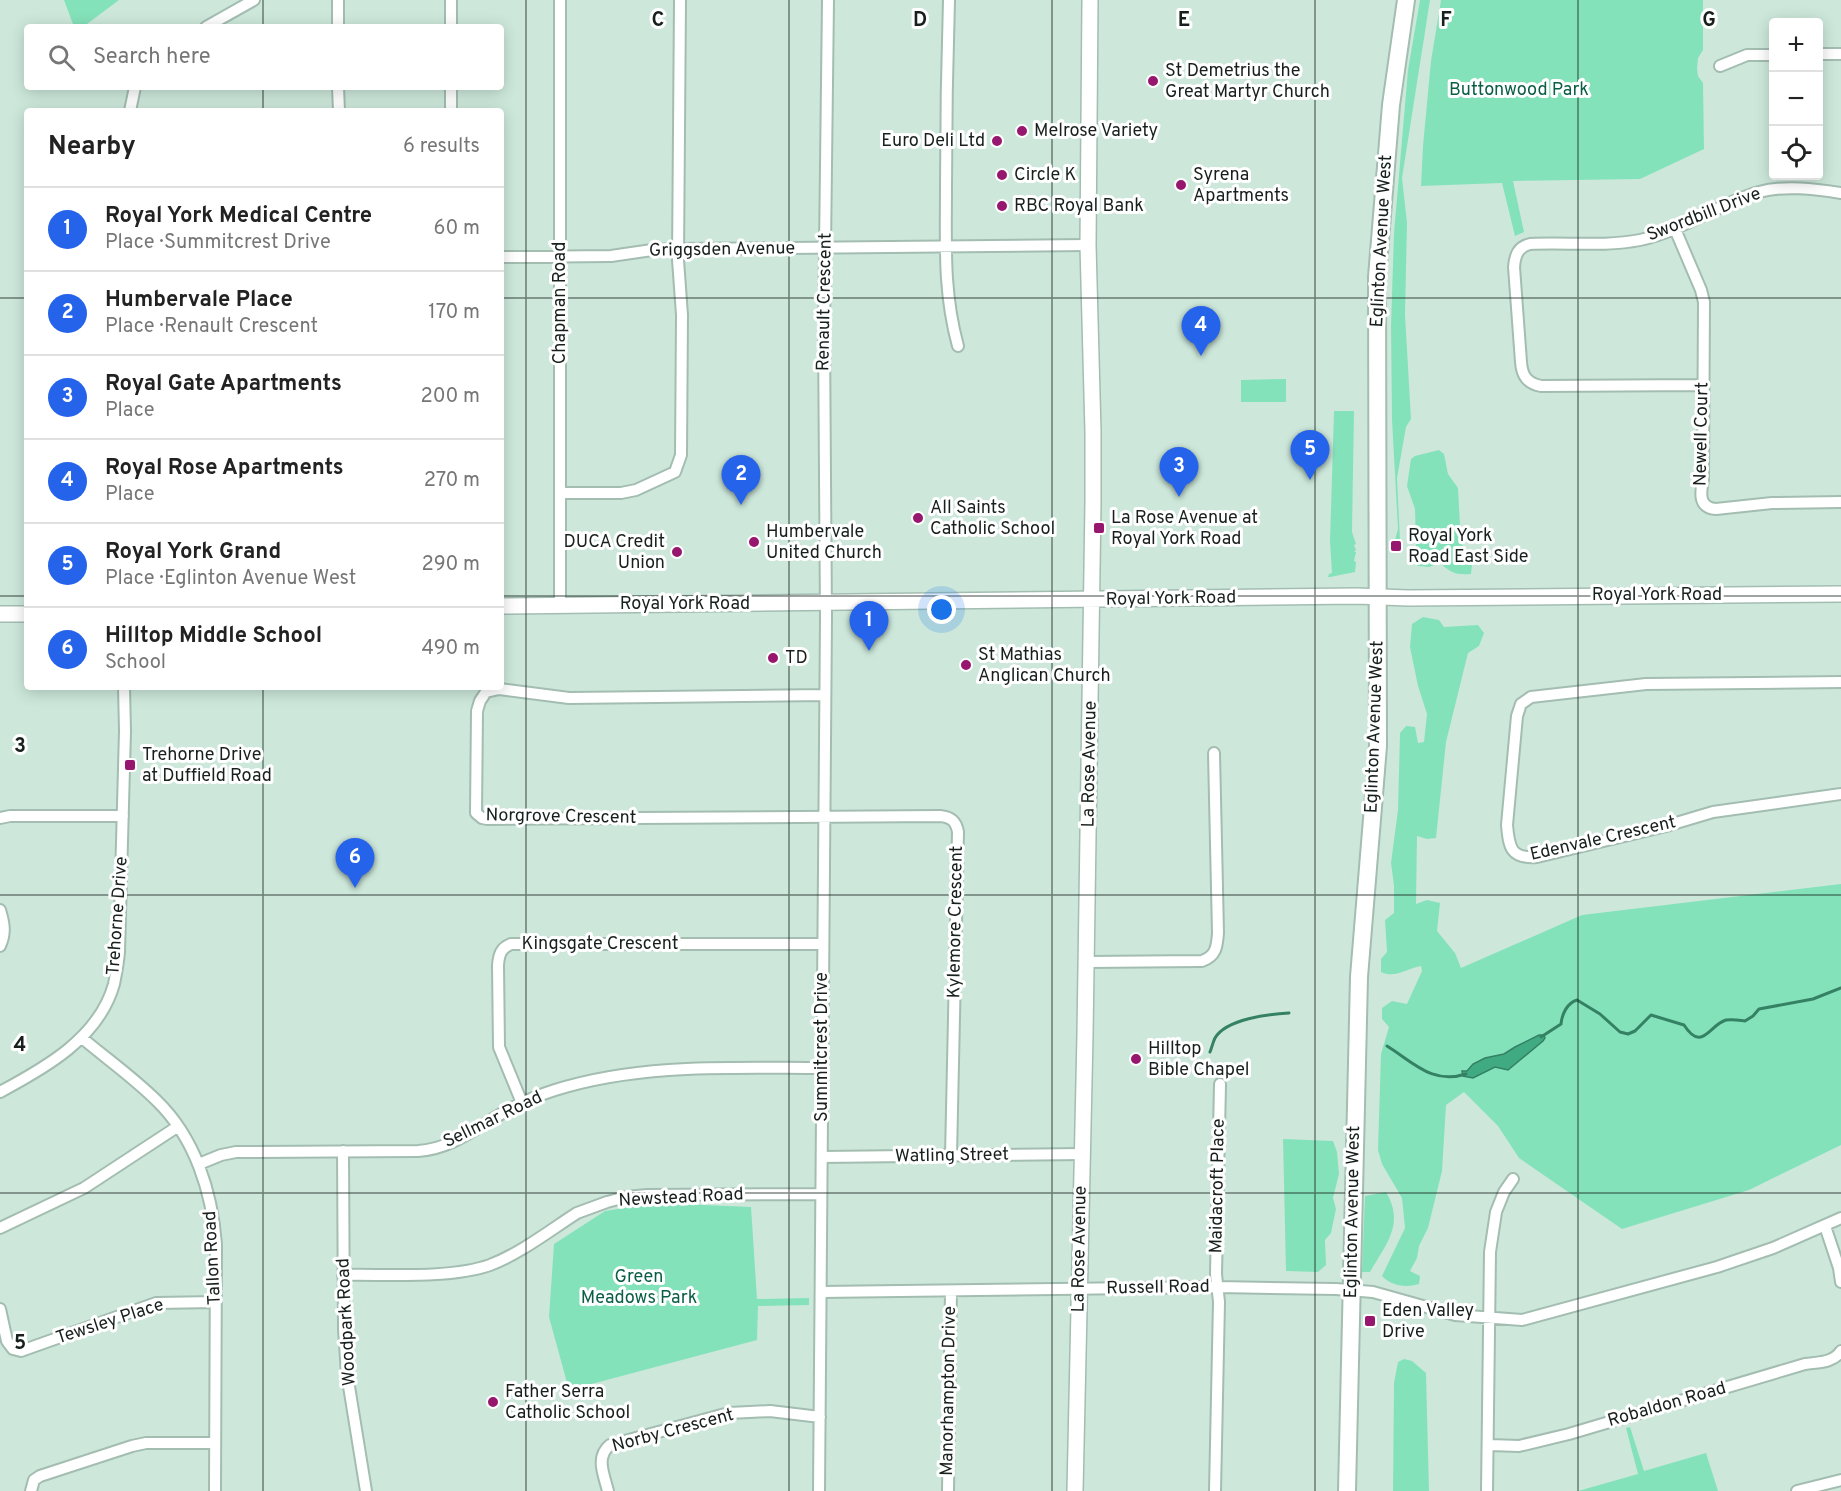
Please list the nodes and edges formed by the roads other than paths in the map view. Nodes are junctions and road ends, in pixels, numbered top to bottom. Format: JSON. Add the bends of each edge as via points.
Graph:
{"nodes":[{"id":1,"x":254,"y":0,"type":"edge"},
{"id":2,"x":338,"y":0,"type":"edge"},
{"id":3,"x":451,"y":0,"type":"edge"},
{"id":4,"x":560,"y":0,"type":"edge"},
{"id":5,"x":680,"y":0,"type":"edge"},
{"id":6,"x":828,"y":0,"type":"edge"},
{"id":7,"x":949,"y":0,"type":"edge"},
{"id":8,"x":1090,"y":0,"type":"edge"},
{"id":9,"x":1406,"y":0,"type":"edge"},
{"id":10,"x":211,"y":24,"type":"edge"},
{"id":11,"x":338,"y":24,"type":"edge"},
{"id":12,"x":451,"y":24,"type":"edge"},
{"id":13,"x":1823,"y":54,"type":"edge"},
{"id":14,"x":1841,"y":54,"type":"edge"},
{"id":15,"x":1769,"y":55,"type":"edge"},
{"id":16,"x":1720,"y":66,"type":"dead end"},
{"id":17,"x":134,"y":90,"type":"edge"},
{"id":18,"x":338,"y":90,"type":"edge"},
{"id":19,"x":451,"y":90,"type":"edge"},
{"id":20,"x":131,"y":108,"type":"edge"},
{"id":21,"x":339,"y":108,"type":"edge"},
{"id":22,"x":451,"y":108,"type":"edge"},
{"id":23,"x":1841,"y":193,"type":"edge"},
{"id":24,"x":1675,"y":229,"type":"junction"},
{"id":25,"x":1088,"y":244,"type":"junction"},
{"id":26,"x":945,"y":246,"type":"junction"},
{"id":27,"x":826,"y":248,"type":"junction"},
{"id":28,"x":678,"y":249,"type":"junction"},
{"id":29,"x":504,"y":257,"type":"edge"},
{"id":30,"x":560,"y":257,"type":"junction"},
{"id":31,"x":958,"y":346,"type":"dead end"},
{"id":32,"x":1703,"y":385,"type":"junction"},
{"id":33,"x":560,"y":493,"type":"junction"},
{"id":34,"x":1841,"y":502,"type":"edge"},
{"id":35,"x":1841,"y":594,"type":"edge"},
{"id":36,"x":1378,"y":597,"type":"junction"},
{"id":37,"x":1091,"y":600,"type":"junction"},
{"id":38,"x":826,"y":603,"type":"junction"},
{"id":39,"x":560,"y":605,"type":"junction"},
{"id":40,"x":504,"y":606,"type":"edge"},
{"id":41,"x":0,"y":614,"type":"edge"},
{"id":42,"x":24,"y":614,"type":"edge"},
{"id":43,"x":1841,"y":682,"type":"edge"},
{"id":44,"x":124,"y":690,"type":"edge"},
{"id":45,"x":825,"y":695,"type":"junction"},
{"id":46,"x":1214,"y":753,"type":"dead end"},
{"id":47,"x":1841,"y":794,"type":"edge"},
{"id":48,"x":123,"y":816,"type":"junction"},
{"id":49,"x":824,"y":817,"type":"junction"},
{"id":50,"x":0,"y":818,"type":"edge"},
{"id":51,"x":0,"y":910,"type":"edge"},
{"id":52,"x":823,"y":944,"type":"junction"},
{"id":53,"x":0,"y":946,"type":"edge"},
{"id":54,"x":1087,"y":962,"type":"junction"},
{"id":55,"x":82,"y":1038,"type":"junction"},
{"id":56,"x":822,"y":1068,"type":"junction"},
{"id":57,"x":1220,"y":1084,"type":"dead end"},
{"id":58,"x":0,"y":1092,"type":"edge"},
{"id":59,"x":522,"y":1103,"type":"junction"},
{"id":60,"x":177,"y":1127,"type":"junction"},
{"id":61,"x":343,"y":1151,"type":"junction"},
{"id":62,"x":1083,"y":1154,"type":"junction"},
{"id":63,"x":951,"y":1156,"type":"junction"},
{"id":64,"x":822,"y":1157,"type":"junction"},
{"id":65,"x":199,"y":1164,"type":"junction"},
{"id":66,"x":1513,"y":1179,"type":"dead end"},
{"id":67,"x":820,"y":1194,"type":"junction"},
{"id":68,"x":1841,"y":1218,"type":"edge"},
{"id":69,"x":1825,"y":1226,"type":"junction"},
{"id":70,"x":0,"y":1228,"type":"edge"},
{"id":71,"x":343,"y":1275,"type":"junction"},
{"id":72,"x":1841,"y":1282,"type":"edge"},
{"id":73,"x":1218,"y":1287,"type":"junction"},
{"id":74,"x":1079,"y":1289,"type":"junction"},
{"id":75,"x":1351,"y":1289,"type":"junction"},
{"id":76,"x":951,"y":1291,"type":"junction"},
{"id":77,"x":821,"y":1292,"type":"junction"},
{"id":78,"x":216,"y":1302,"type":"junction"},
{"id":79,"x":0,"y":1309,"type":"edge"},
{"id":80,"x":1489,"y":1319,"type":"junction"},
{"id":81,"x":1841,"y":1351,"type":"edge"},
{"id":82,"x":820,"y":1417,"type":"junction"},
{"id":83,"x":215,"y":1443,"type":"junction"},
{"id":84,"x":1489,"y":1445,"type":"junction"},
{"id":85,"x":1841,"y":1480,"type":"edge"},
{"id":86,"x":31,"y":1491,"type":"edge"},
{"id":87,"x":215,"y":1491,"type":"edge"},
{"id":88,"x":366,"y":1491,"type":"edge"},
{"id":89,"x":608,"y":1491,"type":"edge"},
{"id":90,"x":819,"y":1491,"type":"edge"},
{"id":91,"x":948,"y":1491,"type":"edge"},
{"id":92,"x":1075,"y":1491,"type":"edge"},
{"id":93,"x":1215,"y":1491,"type":"edge"},
{"id":94,"x":1347,"y":1491,"type":"edge"},
{"id":95,"x":1487,"y":1491,"type":"edge"},
{"id":96,"x":1797,"y":1491,"type":"edge"}],
"edges":[{"from":1,"to":10,"type":"street"},
{"from":2,"to":11,"type":"street"},
{"from":3,"to":12,"type":"street"},
{"from":4,"to":30,"type":"street","name":"Chapman Road"},
{"from":5,"to":28,"type":"street"},
{"from":6,"to":27,"type":"street","name":"Renault Crescent"},
{"from":7,"to":26,"type":"street"},
{"from":8,"to":25,"type":"street","name":"La Rose Avenue"},
{"from":9,"to":36,"type":"main road","name":"Eglinton Avenue West","via":[[1391,105],[1377,277]]},
{"from":13,"to":14,"type":"street"},
{"from":15,"to":16,"type":"street","via":[[1747,55]]},
{"from":17,"to":20,"type":"street"},
{"from":18,"to":21,"type":"street"},
{"from":19,"to":22,"type":"street"},
{"from":23,"to":24,"type":"street","name":"Swordbill Drive","via":[[1806,189],[1766,191]]},
{"from":24,"to":32,"type":"street","name":"Newell Court","via":[[1704,302]]},
{"from":24,"to":32,"type":"street","name":"Swordbill Drive","via":[[1632,241],[1530,244],[1521,248],[1514,267],[1521,369],[1527,380],[1541,386]]},
{"from":25,"to":26,"type":"street","name":"Griggsden Avenue"},
{"from":25,"to":37,"type":"street","name":"La Rose Avenue","via":[[1093,432]]},
{"from":26,"to":27,"type":"street","name":"Griggsden Avenue"},
{"from":26,"to":31,"type":"street","via":[[947,296]]},
{"from":27,"to":28,"type":"street","name":"Griggsden Avenue"},
{"from":27,"to":38,"type":"street","name":"Renault Crescent"},
{"from":28,"to":30,"type":"street","name":"Griggsden Avenue"},
{"from":28,"to":33,"type":"street","via":[[682,347],[679,464],[675,472],[629,492]]},
{"from":29,"to":30,"type":"street","name":"Griggsden Avenue"},
{"from":30,"to":33,"type":"street","name":"Chapman Road"},
{"from":32,"to":34,"type":"street","name":"Newell Court","via":[[1700,497],[1707,507]]},
{"from":33,"to":39,"type":"street","name":"Chapman Road"},
{"from":35,"to":36,"type":"street","name":"Royal York Road"},
{"from":36,"to":37,"type":"street","name":"Royal York Road"},
{"from":36,"to":75,"type":"main road","name":"Eglinton Avenue West","via":[[1378,746],[1359,977]]},
{"from":37,"to":38,"type":"street","name":"Royal York Road"},
{"from":37,"to":54,"type":"street","name":"La Rose Avenue"},
{"from":38,"to":39,"type":"street","name":"Royal York Road"},
{"from":38,"to":45,"type":"street","name":"Summitcrest Drive"},
{"from":39,"to":40,"type":"street","name":"Royal York Road"},
{"from":41,"to":42,"type":"street"},
{"from":43,"to":47,"type":"street","name":"Edenvale Crescent","via":[[1658,684],[1531,697],[1521,704],[1517,716],[1507,825],[1509,842],[1515,854],[1537,857],[1713,812]]},
{"from":44,"to":48,"type":"street","name":"Trehorne Drive"},
{"from":45,"to":49,"type":"street","name":"Summitcrest Drive"},
{"from":45,"to":49,"type":"street","name":"Norgrove Crescent","via":[[568,698],[492,690],[482,696],[478,705],[475,808],[478,816],[487,819]]},
{"from":46,"to":54,"type":"street","via":[[1216,950],[1202,961]]},
{"from":48,"to":50,"type":"street"},
{"from":48,"to":55,"type":"street","name":"Trehorne Drive","via":[[119,952],[113,986]]},
{"from":49,"to":52,"type":"street","name":"Summitcrest Drive"},
{"from":49,"to":63,"type":"street","name":"Kylemore Crescent","via":[[940,816],[956,825]]},
{"from":51,"to":53,"type":"street","via":[[4,934]]},
{"from":52,"to":56,"type":"street","name":"Summitcrest Drive"},
{"from":52,"to":59,"type":"street","name":"Kingsgate Crescent","via":[[505,946],[498,965],[499,1047]]},
{"from":54,"to":62,"type":"street","name":"La Rose Avenue"},
{"from":55,"to":58,"type":"street","name":"Trehorne Drive","via":[[41,1070]]},
{"from":55,"to":60,"type":"street","name":"Tallon Road","via":[[159,1103]]},
{"from":56,"to":59,"type":"street","name":"Sellmar Road","via":[[645,1072],[583,1082]]},
{"from":56,"to":64,"type":"street","name":"Summitcrest Drive"},
{"from":57,"to":73,"type":"street","name":"Maidacroft Place"},
{"from":59,"to":61,"type":"street","name":"Sellmar Road","via":[[434,1149]]},
{"from":60,"to":65,"type":"street","name":"Tallon Road"},
{"from":60,"to":70,"type":"street","via":[[84,1188]]},
{"from":61,"to":65,"type":"street","name":"Sellmar Road","via":[[236,1152]]},
{"from":61,"to":71,"type":"street","name":"Woodpark Road"},
{"from":62,"to":63,"type":"street","name":"Watling Street"},
{"from":62,"to":74,"type":"street","name":"La Rose Avenue"},
{"from":63,"to":64,"type":"street","name":"Watling Street"},
{"from":64,"to":67,"type":"street","name":"Summitcrest Drive"},
{"from":65,"to":78,"type":"street","name":"Tallon Road","via":[[212,1207]]},
{"from":66,"to":80,"type":"street","via":[[1500,1201],[1493,1225]]},
{"from":67,"to":71,"type":"street","name":"Newstead Road","via":[[626,1197],[589,1208],[488,1266],[448,1273]]},
{"from":67,"to":77,"type":"street","name":"Summitcrest Drive"},
{"from":68,"to":69,"type":"street"},
{"from":69,"to":72,"type":"street"},
{"from":69,"to":80,"type":"street","via":[[1717,1267],[1566,1309],[1522,1320]]},
{"from":71,"to":88,"type":"street","name":"Woodpark Road","via":[[346,1374]]},
{"from":73,"to":74,"type":"street","name":"Russell Road"},
{"from":73,"to":75,"type":"street","name":"Russell Road"},
{"from":73,"to":93,"type":"street","name":"Maidacroft Place"},
{"from":74,"to":76,"type":"street","name":"Russell Road"},
{"from":74,"to":92,"type":"street","name":"La Rose Avenue"},
{"from":75,"to":80,"type":"street","via":[[1455,1315]]},
{"from":75,"to":94,"type":"main road","name":"Eglinton Avenue West"},
{"from":76,"to":77,"type":"street","name":"Russell Road"},
{"from":76,"to":91,"type":"street","name":"Manorhampton Drive"},
{"from":77,"to":82,"type":"street","name":"Summitcrest Drive"},
{"from":78,"to":79,"type":"street","name":"Tewsley Place","via":[[156,1303],[21,1351],[6,1341]]},
{"from":78,"to":83,"type":"street","name":"Tallon Road"},
{"from":80,"to":84,"type":"street"},
{"from":81,"to":84,"type":"street","name":"Robaldon Road","via":[[1829,1361],[1805,1364],[1569,1434],[1519,1446]]},
{"from":82,"to":89,"type":"street","name":"Norby Crescent","via":[[770,1411],[729,1413],[610,1445],[601,1458]]},
{"from":82,"to":90,"type":"street","name":"Summitcrest Drive"},
{"from":83,"to":86,"type":"street","via":[[132,1446],[40,1476],[34,1480]]},
{"from":83,"to":87,"type":"street","name":"Tallon Road"},
{"from":84,"to":95,"type":"street"},
{"from":85,"to":96,"type":"street"}]}
